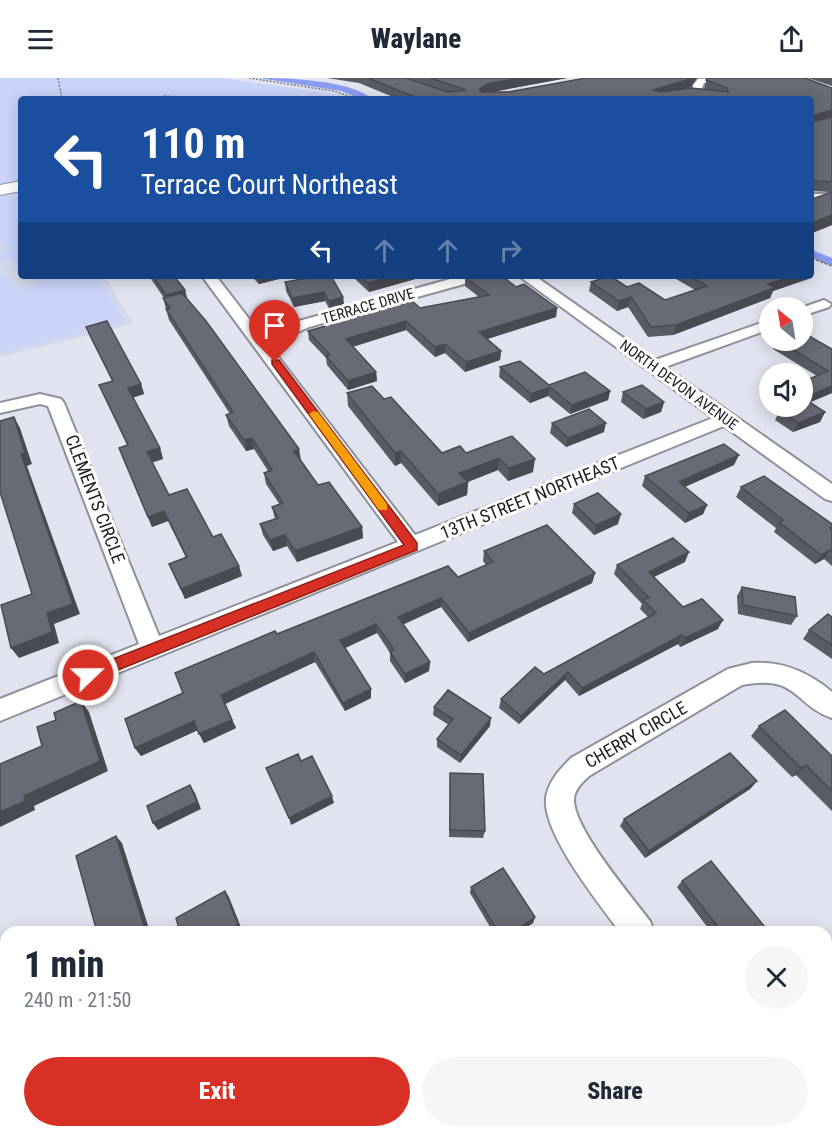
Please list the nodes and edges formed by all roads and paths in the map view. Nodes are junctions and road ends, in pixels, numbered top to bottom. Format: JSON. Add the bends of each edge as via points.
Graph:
{"nodes":[{"id":1,"x":58,"y":78,"type":"edge"},
{"id":2,"x":249,"y":78,"type":"edge"},
{"id":3,"x":717,"y":78,"type":"edge"},
{"id":4,"x":708,"y":95,"type":"edge"},
{"id":5,"x":61,"y":96,"type":"edge"},
{"id":6,"x":349,"y":96,"type":"edge"},
{"id":7,"x":18,"y":187,"type":"edge"},
{"id":8,"x":0,"y":190,"type":"edge"},
{"id":9,"x":814,"y":196,"type":"edge"},
{"id":10,"x":832,"y":196,"type":"edge"},
{"id":11,"x":814,"y":259,"type":"edge"},
{"id":12,"x":832,"y":266,"type":"edge"},
{"id":13,"x":210,"y":279,"type":"edge"},
{"id":14,"x":466,"y":279,"type":"edge"},
{"id":15,"x":530,"y":279,"type":"edge"},
{"id":16,"x":824,"y":304,"type":"dead end"},
{"id":17,"x":813,"y":308,"type":"edge"},
{"id":18,"x":759,"y":328,"type":"edge"},
{"id":19,"x":262,"y":343,"type":"junction"},
{"id":20,"x":653,"y":366,"type":"junction"},
{"id":21,"x":0,"y":408,"type":"edge"},
{"id":22,"x":726,"y":419,"type":"junction"},
{"id":23,"x":832,"y":494,"type":"edge"},
{"id":24,"x":412,"y":546,"type":"junction"},
{"id":25,"x":153,"y":649,"type":"junction"},
{"id":26,"x":832,"y":707,"type":"edge"},
{"id":27,"x":0,"y":710,"type":"edge"},
{"id":28,"x":635,"y":926,"type":"edge"}],
"edges":[{"from":1,"to":5,"type":"path"},
{"from":2,"to":6,"type":"path"},
{"from":3,"to":4,"type":"street","via":[[701,81],[692,92]]},
{"from":7,"to":8,"type":"street"},
{"from":9,"to":10,"type":"lane"},
{"from":11,"to":12,"type":"path"},
{"from":13,"to":19,"type":"street"},
{"from":14,"to":19,"type":"street","name":"TERRACE DRIVE","via":[[304,324]]},
{"from":15,"to":20,"type":"street","name":"NORTH DEVON AVENUE"},
{"from":16,"to":17,"type":"street"},
{"from":18,"to":20,"type":"street"},
{"from":19,"to":24,"type":"street"},
{"from":20,"to":22,"type":"street","name":"NORTH DEVON AVENUE"},
{"from":21,"to":25,"type":"street","name":"CLEMENTS CIRCLE","via":[[40,399],[56,403]]},
{"from":22,"to":23,"type":"street","name":"NORTH DEVON AVENUE"},
{"from":22,"to":24,"type":"street","name":"13TH STREET NORTHEAST"},
{"from":24,"to":25,"type":"street","name":"13TH STREET NORTHEAST"},
{"from":25,"to":27,"type":"street","name":"13TH STREET NORTHEAST"},
{"from":26,"to":28,"type":"street","name":"CHERRY CIRCLE","via":[[804,682],[778,672],[756,671],[737,676],[580,767],[565,782],[560,801],[574,841]]}]}
